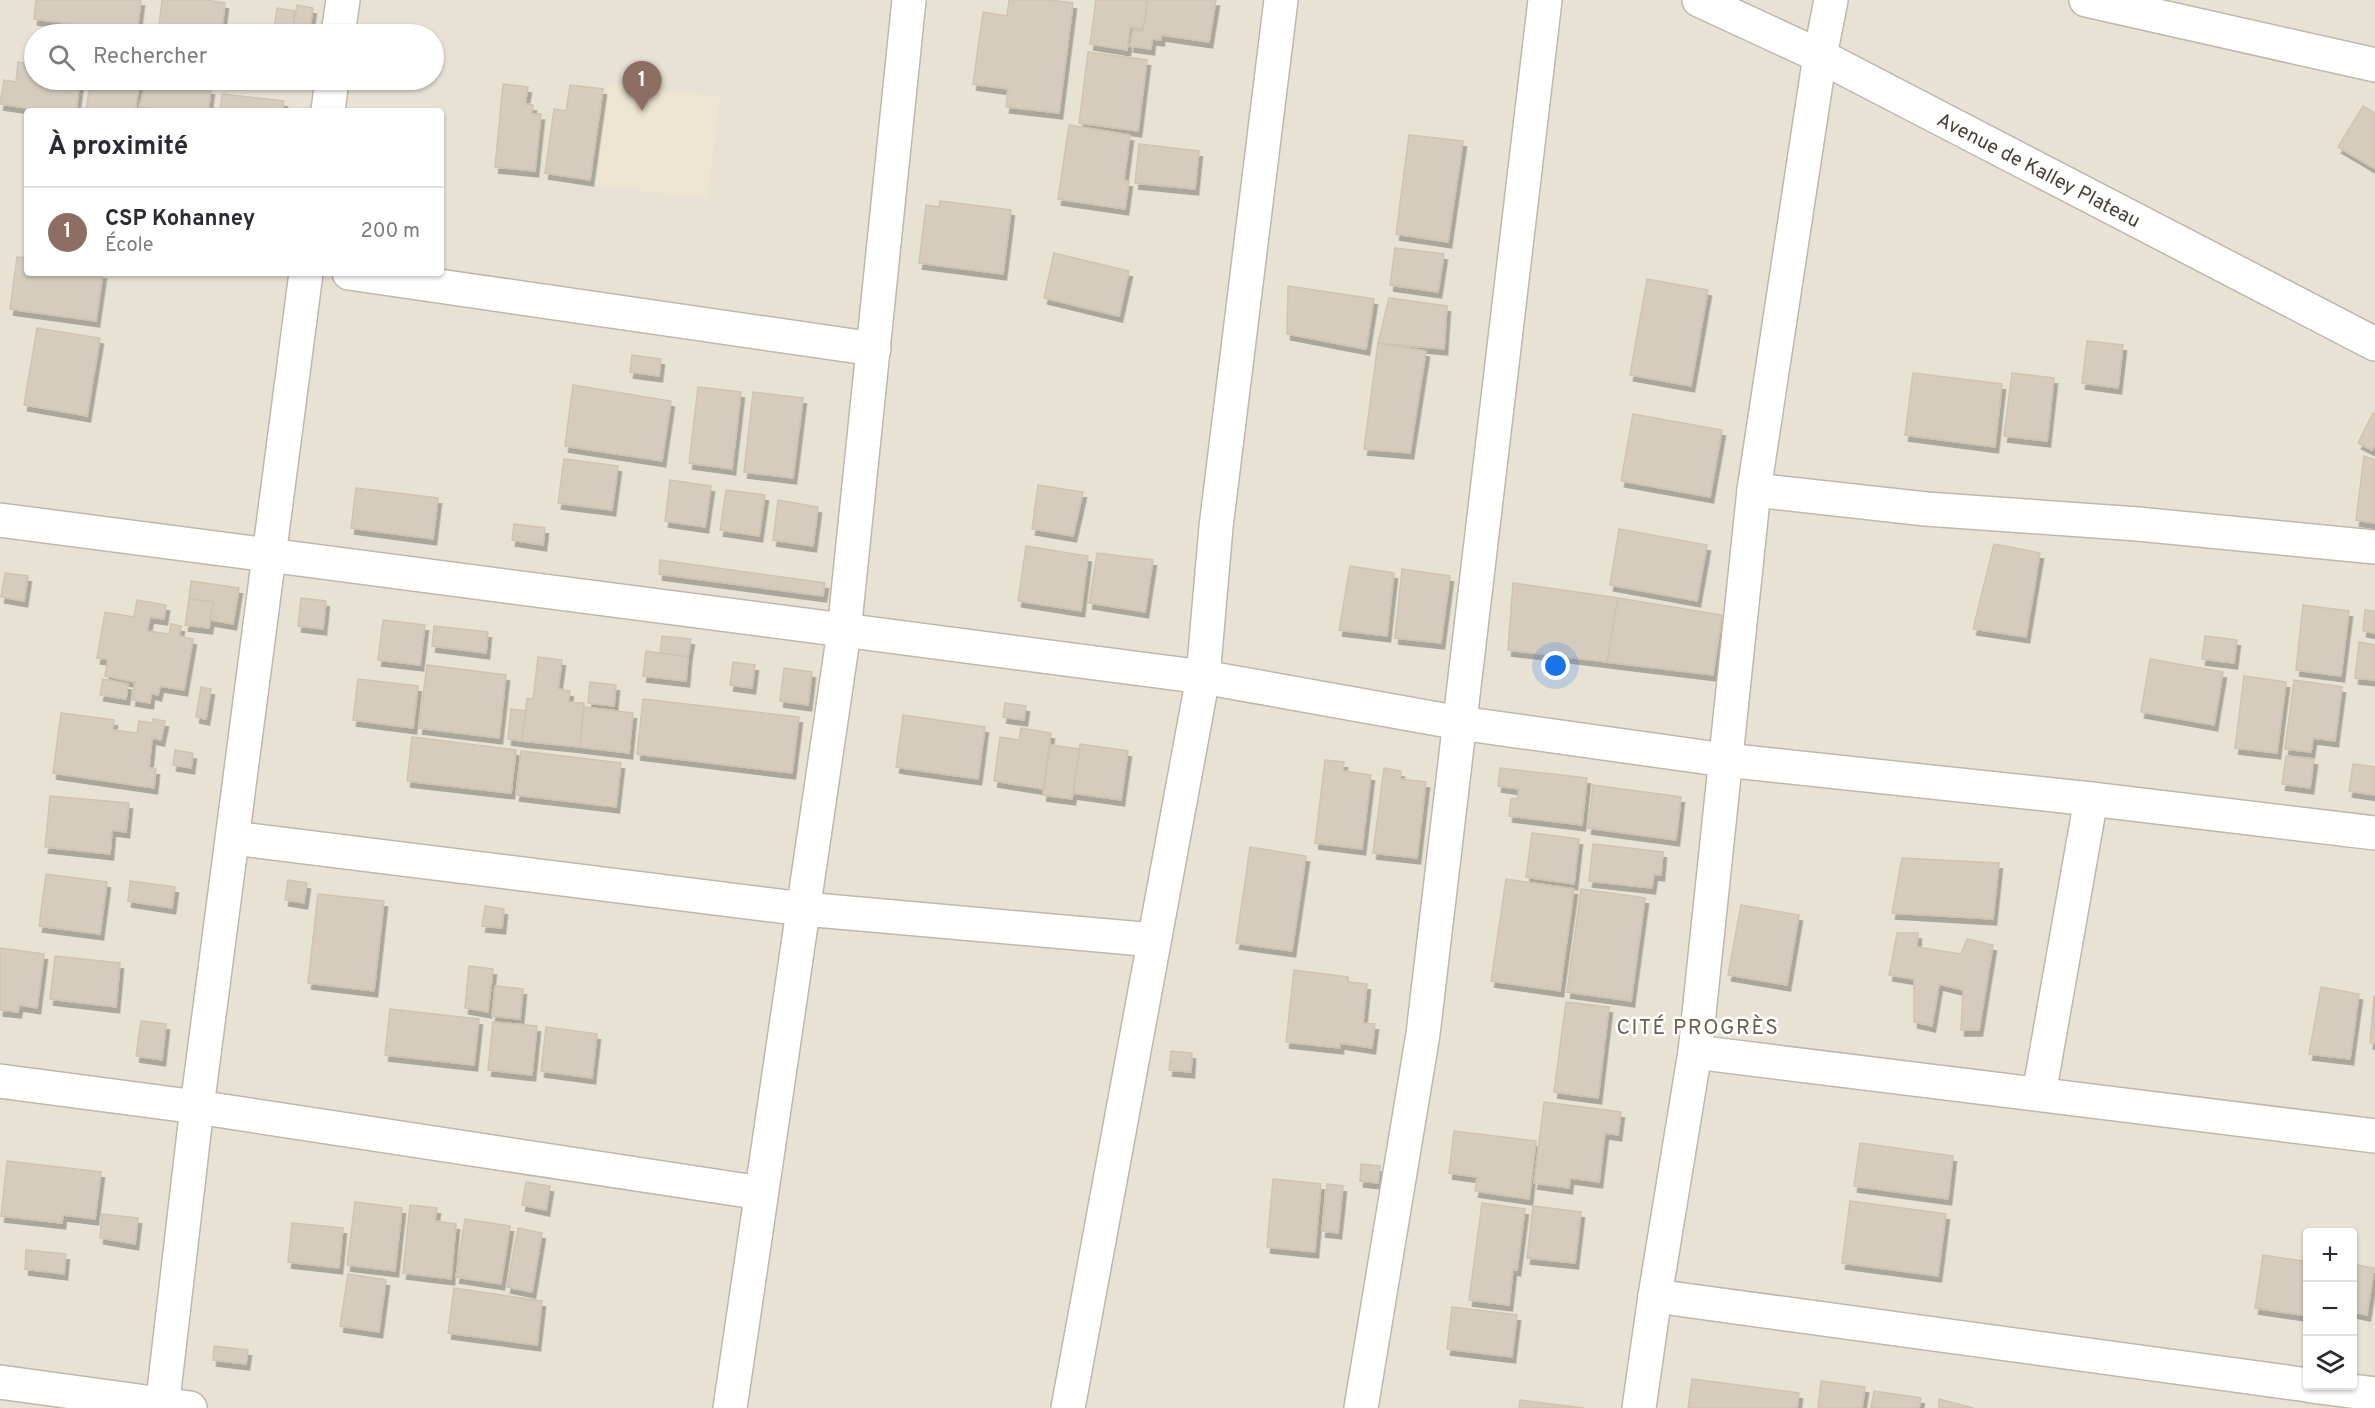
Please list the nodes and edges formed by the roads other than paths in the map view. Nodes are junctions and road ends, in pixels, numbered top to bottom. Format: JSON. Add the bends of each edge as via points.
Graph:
{"nodes":[{"id":1,"x":343,"y":0,"type":"edge"},
{"id":2,"x":909,"y":0,"type":"edge"},
{"id":3,"x":1281,"y":0,"type":"edge"},
{"id":4,"x":1545,"y":0,"type":"edge"},
{"id":5,"x":1699,"y":0,"type":"edge"},
{"id":6,"x":1831,"y":0,"type":"edge"},
{"id":7,"x":2086,"y":0,"type":"edge"},
{"id":8,"x":339,"y":24,"type":"edge"},
{"id":9,"x":1820,"y":56,"type":"junction"},
{"id":10,"x":2375,"y":65,"type":"edge"},
{"id":11,"x":331,"y":90,"type":"edge"},
{"id":12,"x":328,"y":108,"type":"edge"},
{"id":13,"x":306,"y":276,"type":"edge"},
{"id":14,"x":370,"y":276,"type":"edge"},
{"id":15,"x":2375,"y":344,"type":"edge"},
{"id":16,"x":874,"y":349,"type":"junction"},
{"id":17,"x":1754,"y":490,"type":"junction"},
{"id":18,"x":0,"y":520,"type":"edge"},
{"id":19,"x":2375,"y":547,"type":"edge"},
{"id":20,"x":268,"y":556,"type":"junction"},
{"id":21,"x":844,"y":632,"type":"junction"},
{"id":22,"x":1203,"y":677,"type":"junction"},
{"id":23,"x":1460,"y":723,"type":"junction"},
{"id":24,"x":1725,"y":760,"type":"junction"},
{"id":25,"x":2091,"y":799,"type":"junction"},
{"id":26,"x":2375,"y":833,"type":"edge"},
{"id":27,"x":233,"y":838,"type":"junction"},
{"id":28,"x":804,"y":909,"type":"junction"},
{"id":29,"x":1154,"y":940,"type":"junction"},
{"id":30,"x":1695,"y":1052,"type":"junction"},
{"id":31,"x":0,"y":1081,"type":"edge"},
{"id":32,"x":2039,"y":1094,"type":"junction"},
{"id":33,"x":197,"y":1107,"type":"junction"},
{"id":34,"x":2375,"y":1136,"type":"edge"},
{"id":35,"x":761,"y":1193,"type":"junction"},
{"id":36,"x":1655,"y":1296,"type":"junction"},
{"id":37,"x":0,"y":1382,"type":"edge"},
{"id":38,"x":2303,"y":1384,"type":"edge"},
{"id":39,"x":2346,"y":1390,"type":"edge"},
{"id":40,"x":2375,"y":1394,"type":"edge"},
{"id":41,"x":172,"y":1407,"type":"edge"},
{"id":42,"x":730,"y":1408,"type":"edge"},
{"id":43,"x":1068,"y":1408,"type":"edge"},
{"id":44,"x":1361,"y":1408,"type":"edge"},
{"id":45,"x":1640,"y":1408,"type":"edge"}],
"edges":[{"from":1,"to":8,"type":"street"},
{"from":2,"to":16,"type":"street"},
{"from":3,"to":22,"type":"street","via":[[1216,527]]},
{"from":4,"to":23,"type":"street"},
{"from":5,"to":9,"type":"street","name":"Avenue de Kalley Plateau"},
{"from":6,"to":9,"type":"street"},
{"from":7,"to":10,"type":"street"},
{"from":9,"to":15,"type":"street","name":"Avenue de Kalley Plateau"},
{"from":9,"to":17,"type":"street"},
{"from":11,"to":12,"type":"street"},
{"from":13,"to":20,"type":"street"},
{"from":14,"to":16,"type":"street"},
{"from":16,"to":21,"type":"street"},
{"from":17,"to":19,"type":"street"},
{"from":17,"to":24,"type":"street"},
{"from":18,"to":20,"type":"street"},
{"from":20,"to":21,"type":"street"},
{"from":20,"to":27,"type":"street"},
{"from":21,"to":22,"type":"street"},
{"from":21,"to":28,"type":"street"},
{"from":22,"to":23,"type":"street"},
{"from":22,"to":29,"type":"street"},
{"from":23,"to":24,"type":"street"},
{"from":23,"to":44,"type":"street","via":[[1423,1034]]},
{"from":24,"to":25,"type":"street"},
{"from":24,"to":30,"type":"street"},
{"from":25,"to":26,"type":"street"},
{"from":25,"to":32,"type":"street"},
{"from":27,"to":28,"type":"street"},
{"from":27,"to":33,"type":"street"},
{"from":28,"to":29,"type":"street"},
{"from":28,"to":35,"type":"street"},
{"from":29,"to":43,"type":"street"},
{"from":30,"to":32,"type":"street"},
{"from":30,"to":36,"type":"street"},
{"from":31,"to":33,"type":"street"},
{"from":32,"to":34,"type":"street"},
{"from":33,"to":35,"type":"street"},
{"from":33,"to":41,"type":"street"},
{"from":35,"to":42,"type":"street"},
{"from":36,"to":38,"type":"street"},
{"from":36,"to":45,"type":"street"},
{"from":37,"to":41,"type":"street"},
{"from":39,"to":40,"type":"street"}]}
